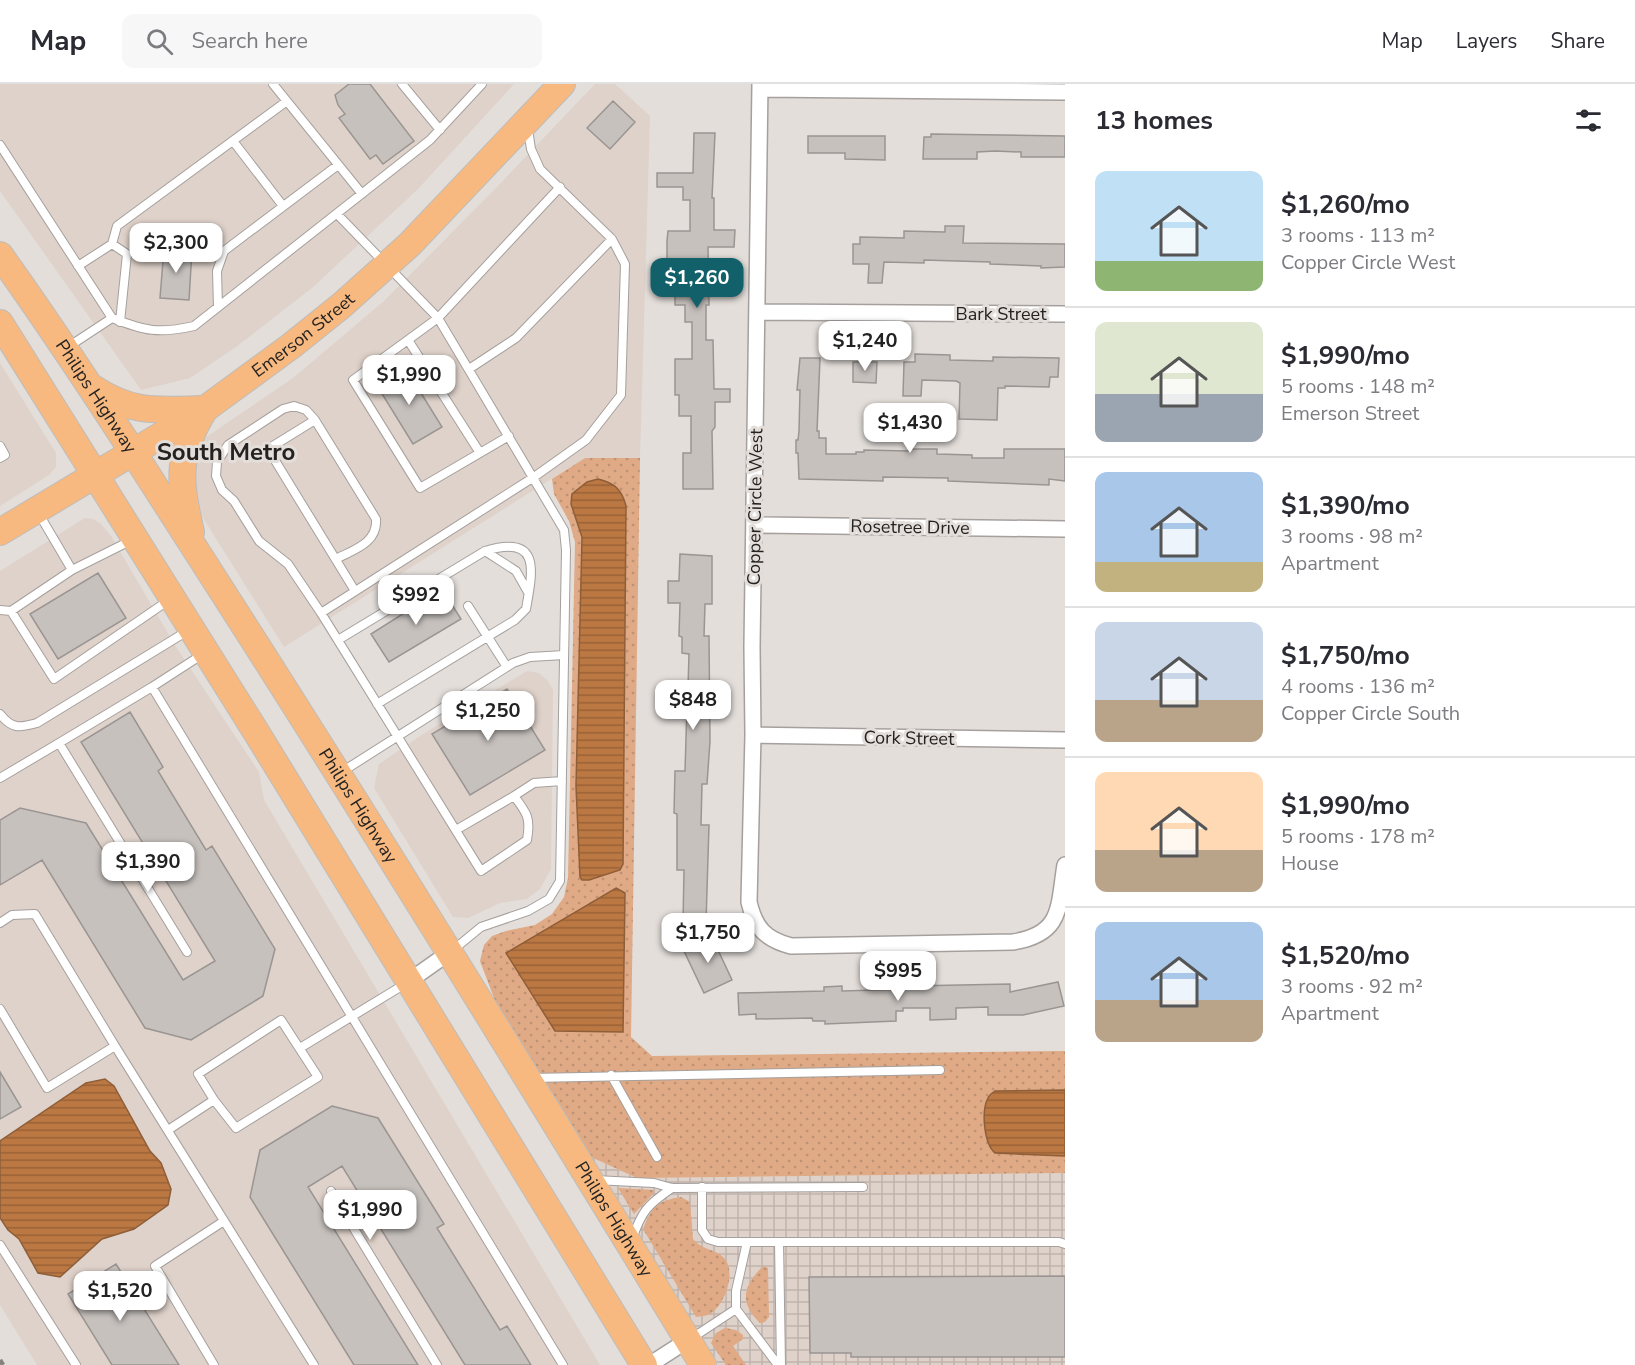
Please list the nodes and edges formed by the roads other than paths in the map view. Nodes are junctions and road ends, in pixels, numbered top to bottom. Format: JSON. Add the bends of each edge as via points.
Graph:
{"nodes":[{"id":1,"x":273,"y":84,"type":"edge"},
{"id":2,"x":402,"y":84,"type":"edge"},
{"id":3,"x":482,"y":84,"type":"edge"},
{"id":4,"x":562,"y":84,"type":"edge"},
{"id":5,"x":761,"y":86,"type":"edge"},
{"id":6,"x":1065,"y":92,"type":"edge"},
{"id":7,"x":287,"y":102,"type":"junction"},
{"id":8,"x":528,"y":120,"type":"junction"},
{"id":9,"x":440,"y":130,"type":"junction"},
{"id":10,"x":233,"y":141,"type":"junction"},
{"id":11,"x":0,"y":145,"type":"edge"},
{"id":12,"x":338,"y":165,"type":"junction"},
{"id":13,"x":560,"y":187,"type":"junction"},
{"id":14,"x":362,"y":194,"type":"junction"},
{"id":15,"x":284,"y":206,"type":"junction"},
{"id":16,"x":337,"y":214,"type":"junction"},
{"id":17,"x":612,"y":239,"type":"junction"},
{"id":18,"x":112,"y":244,"type":"junction"},
{"id":19,"x":0,"y":255,"type":"edge"},
{"id":20,"x":78,"y":266,"type":"junction"},
{"id":21,"x":386,"y":266,"type":"junction"},
{"id":22,"x":218,"y":307,"type":"junction"},
{"id":23,"x":757,"y":312,"type":"junction"},
{"id":24,"x":1065,"y":314,"type":"edge"},
{"id":25,"x":112,"y":318,"type":"junction"},
{"id":26,"x":438,"y":318,"type":"junction"},
{"id":27,"x":120,"y":322,"type":"junction"},
{"id":28,"x":3,"y":334,"type":"edge"},
{"id":29,"x":408,"y":340,"type":"junction"},
{"id":30,"x":64,"y":349,"type":"junction"},
{"id":31,"x":469,"y":369,"type":"junction"},
{"id":32,"x":88,"y":385,"type":"junction"},
{"id":33,"x":205,"y":409,"type":"junction"},
{"id":34,"x":315,"y":420,"type":"junction"},
{"id":35,"x":509,"y":436,"type":"junction"},
{"id":36,"x":0,"y":446,"type":"edge"},
{"id":37,"x":133,"y":452,"type":"junction"},
{"id":38,"x":480,"y":453,"type":"junction"},
{"id":39,"x":0,"y":458,"type":"edge"},
{"id":40,"x":96,"y":474,"type":"junction"},
{"id":41,"x":534,"y":477,"type":"junction"},
{"id":42,"x":36,"y":510,"type":"junction"},
{"id":43,"x":755,"y":525,"type":"junction"},
{"id":44,"x":1065,"y":529,"type":"edge"},
{"id":45,"x":0,"y":532,"type":"edge"},
{"id":46,"x":136,"y":538,"type":"junction"},
{"id":47,"x":195,"y":549,"type":"junction"},
{"id":48,"x":486,"y":551,"type":"junction"},
{"id":49,"x":336,"y":560,"type":"junction"},
{"id":50,"x":72,"y":570,"type":"junction"},
{"id":51,"x":355,"y":591,"type":"junction"},
{"id":52,"x":529,"y":593,"type":"junction"},
{"id":53,"x":173,"y":597,"type":"junction"},
{"id":54,"x":468,"y":606,"type":"dead end"},
{"id":55,"x":0,"y":610,"type":"edge"},
{"id":56,"x":11,"y":611,"type":"junction"},
{"id":57,"x":321,"y":614,"type":"junction"},
{"id":58,"x":192,"y":628,"type":"junction"},
{"id":59,"x":488,"y":637,"type":"junction"},
{"id":60,"x":338,"y":640,"type":"junction"},
{"id":61,"x":207,"y":652,"type":"junction"},
{"id":62,"x":564,"y":655,"type":"junction"},
{"id":63,"x":507,"y":667,"type":"junction"},
{"id":64,"x":152,"y":687,"type":"junction"},
{"id":65,"x":377,"y":704,"type":"junction"},
{"id":66,"x":0,"y":714,"type":"edge"},
{"id":67,"x":3,"y":723,"type":"edge"},
{"id":68,"x":753,"y":735,"type":"junction"},
{"id":69,"x":397,"y":736,"type":"junction"},
{"id":70,"x":1065,"y":740,"type":"edge"},
{"id":71,"x":59,"y":743,"type":"junction"},
{"id":72,"x":338,"y":774,"type":"junction"},
{"id":73,"x":0,"y":778,"type":"edge"},
{"id":74,"x":562,"y":781,"type":"junction"},
{"id":75,"x":514,"y":796,"type":"junction"},
{"id":76,"x":456,"y":830,"type":"junction"},
{"id":77,"x":1065,"y":865,"type":"edge"},
{"id":78,"x":0,"y":923,"type":"edge"},
{"id":79,"x":187,"y":952,"type":"dead end"},
{"id":80,"x":450,"y":952,"type":"junction"},
{"id":81,"x":408,"y":981,"type":"junction"},
{"id":82,"x":0,"y":1009,"type":"edge"},
{"id":83,"x":352,"y":1016,"type":"junction"},
{"id":84,"x":115,"y":1046,"type":"junction"},
{"id":85,"x":300,"y":1048,"type":"junction"},
{"id":86,"x":940,"y":1070,"type":"dead end"},
{"id":87,"x":611,"y":1075,"type":"junction"},
{"id":88,"x":527,"y":1078,"type":"junction"},
{"id":89,"x":214,"y":1100,"type":"junction"},
{"id":90,"x":168,"y":1130,"type":"junction"},
{"id":91,"x":657,"y":1156,"type":"dead end"},
{"id":92,"x":589,"y":1179,"type":"junction"},
{"id":93,"x":702,"y":1187,"type":"junction"},
{"id":94,"x":863,"y":1187,"type":"dead end"},
{"id":95,"x":672,"y":1188,"type":"junction"},
{"id":96,"x":331,"y":1191,"type":"dead end"},
{"id":97,"x":224,"y":1221,"type":"junction"},
{"id":98,"x":747,"y":1242,"type":"junction"},
{"id":99,"x":779,"y":1242,"type":"junction"},
{"id":100,"x":1065,"y":1244,"type":"edge"},
{"id":101,"x":0,"y":1245,"type":"edge"},
{"id":102,"x":630,"y":1246,"type":"junction"},
{"id":103,"x":736,"y":1309,"type":"junction"},
{"id":104,"x":688,"y":1340,"type":"junction"},
{"id":105,"x":76,"y":1365,"type":"edge"},
{"id":106,"x":214,"y":1365,"type":"edge"},
{"id":107,"x":314,"y":1365,"type":"edge"},
{"id":108,"x":437,"y":1365,"type":"edge"},
{"id":109,"x":564,"y":1365,"type":"edge"},
{"id":110,"x":644,"y":1365,"type":"edge"},
{"id":111,"x":649,"y":1365,"type":"edge"},
{"id":112,"x":703,"y":1365,"type":"edge"},
{"id":113,"x":780,"y":1365,"type":"edge"}],
"edges":[{"from":1,"to":7,"type":"lane"},
{"from":2,"to":9,"type":"lane"},
{"from":3,"to":9,"type":"lane"},
{"from":4,"to":8,"type":"main road","name":"Emerson Street"},
{"from":5,"to":6,"type":"street"},
{"from":5,"to":23,"type":"street","name":"Copper Circle West"},
{"from":7,"to":10,"type":"lane"},
{"from":7,"to":12,"type":"lane"},
{"from":8,"to":13,"type":"lane","via":[[536,163]]},
{"from":8,"to":21,"type":"main road","name":"Emerson Street"},
{"from":9,"to":14,"type":"lane"},
{"from":10,"to":15,"type":"lane"},
{"from":10,"to":18,"type":"lane","via":[[117,226]]},
{"from":11,"to":20,"type":"lane"},
{"from":12,"to":14,"type":"lane"},
{"from":12,"to":15,"type":"lane"},
{"from":13,"to":17,"type":"lane"},
{"from":13,"to":26,"type":"lane"},
{"from":14,"to":16,"type":"lane"},
{"from":15,"to":22,"type":"lane","via":[[224,251],[217,271]]},
{"from":16,"to":21,"type":"lane"},
{"from":16,"to":22,"type":"lane"},
{"from":17,"to":31,"type":"lane","via":[[516,338]]},
{"from":17,"to":41,"type":"lane","via":[[626,264],[621,395],[586,440]]},
{"from":18,"to":20,"type":"lane"},
{"from":18,"to":27,"type":"lane","via":[[127,254]]},
{"from":19,"to":30,"type":"main road","name":"Philips Highway"},
{"from":20,"to":25,"type":"lane"},
{"from":21,"to":26,"type":"lane"},
{"from":21,"to":33,"type":"main road","name":"Emerson Street","via":[[276,358]]},
{"from":22,"to":27,"type":"lane","via":[[194,326],[173,331],[158,332]]},
{"from":23,"to":24,"type":"street","name":"Bark Street"},
{"from":23,"to":43,"type":"street","name":"Copper Circle West"},
{"from":25,"to":27,"type":"lane"},
{"from":25,"to":30,"type":"lane"},
{"from":26,"to":29,"type":"lane"},
{"from":26,"to":31,"type":"lane"},
{"from":28,"to":40,"type":"main road"},
{"from":29,"to":38,"type":"lane"},
{"from":29,"to":38,"type":"lane","via":[[353,380],[420,488]]},
{"from":30,"to":32,"type":"main road","name":"Philips Highway"},
{"from":31,"to":35,"type":"lane"},
{"from":32,"to":33,"type":"main road","via":[[132,407]]},
{"from":32,"to":37,"type":"main road","name":"Philips Highway"},
{"from":33,"to":37,"type":"main road","name":"Emerson Street"},
{"from":33,"to":47,"type":"main road","via":[[191,433],[182,464],[184,498]]},
{"from":34,"to":49,"type":"lane","via":[[376,519],[377,528],[368,542]]},
{"from":34,"to":49,"type":"lane","via":[[268,449]]},
{"from":34,"to":57,"type":"lane","via":[[306,410],[294,406],[283,409],[228,445],[217,462],[216,476],[259,541],[288,564]]},
{"from":35,"to":38,"type":"lane"},
{"from":35,"to":41,"type":"lane"},
{"from":36,"to":39,"type":"lane","via":[[5,455]]},
{"from":37,"to":40,"type":"main road","name":"Emerson Street"},
{"from":37,"to":47,"type":"main road","name":"Philips Highway"},
{"from":40,"to":42,"type":"main road","name":"Emerson Street"},
{"from":40,"to":46,"type":"main road"},
{"from":41,"to":51,"type":"lane"},
{"from":41,"to":62,"type":"lane","via":[[564,530]]},
{"from":42,"to":45,"type":"main road","name":"Emerson Street"},
{"from":42,"to":50,"type":"lane"},
{"from":43,"to":44,"type":"street","name":"Rosetree Drive"},
{"from":43,"to":68,"type":"street","name":"Copper Circle West"},
{"from":46,"to":50,"type":"lane"},
{"from":46,"to":53,"type":"main road"},
{"from":47,"to":72,"type":"main road","name":"Philips Highway"},
{"from":48,"to":52,"type":"lane","via":[[516,571]]},
{"from":48,"to":52,"type":"lane","via":[[515,546],[525,551],[531,560]]},
{"from":48,"to":60,"type":"lane"},
{"from":49,"to":51,"type":"lane"},
{"from":50,"to":56,"type":"lane"},
{"from":51,"to":57,"type":"lane"},
{"from":52,"to":59,"type":"lane","via":[[526,609]]},
{"from":53,"to":56,"type":"lane","via":[[54,679]]},
{"from":53,"to":58,"type":"main road"},
{"from":54,"to":59,"type":"lane"},
{"from":55,"to":56,"type":"lane"},
{"from":57,"to":60,"type":"lane"},
{"from":58,"to":61,"type":"main road"},
{"from":58,"to":67,"type":"lane","via":[[37,723],[21,728]]},
{"from":59,"to":63,"type":"lane"},
{"from":59,"to":65,"type":"lane"},
{"from":60,"to":65,"type":"lane"},
{"from":61,"to":64,"type":"lane"},
{"from":61,"to":81,"type":"main road"},
{"from":62,"to":63,"type":"lane","via":[[530,657]]},
{"from":62,"to":74,"type":"lane"},
{"from":63,"to":69,"type":"lane"},
{"from":64,"to":71,"type":"lane"},
{"from":64,"to":83,"type":"lane"},
{"from":65,"to":69,"type":"lane"},
{"from":66,"to":67,"type":"lane"},
{"from":68,"to":70,"type":"street","name":"Cork Street"},
{"from":68,"to":77,"type":"street","name":"Copper Circle West","via":[[748,902],[758,927],[777,942],[791,946],[1013,942],[1040,935],[1057,914]]},
{"from":69,"to":72,"type":"lane"},
{"from":69,"to":76,"type":"lane"},
{"from":71,"to":73,"type":"lane"},
{"from":71,"to":79,"type":"lane"},
{"from":72,"to":80,"type":"main road","name":"Philips Highway"},
{"from":74,"to":75,"type":"lane","via":[[534,783]]},
{"from":74,"to":80,"type":"lane","via":[[560,881],[549,899],[528,911],[481,927]]},
{"from":75,"to":76,"type":"lane"},
{"from":75,"to":76,"type":"lane","via":[[530,824],[527,840],[481,871]]},
{"from":78,"to":84,"type":"lane","via":[[12,915],[35,914]]},
{"from":80,"to":81,"type":"street"},
{"from":80,"to":88,"type":"main road","name":"Philips Highway"},
{"from":81,"to":83,"type":"lane"},
{"from":81,"to":110,"type":"main road"},
{"from":82,"to":84,"type":"lane","via":[[47,1088]]},
{"from":83,"to":85,"type":"lane"},
{"from":83,"to":109,"type":"lane"},
{"from":84,"to":90,"type":"lane"},
{"from":85,"to":89,"type":"lane","via":[[281,1020],[198,1074]]},
{"from":85,"to":89,"type":"lane","via":[[318,1077],[236,1128]]},
{"from":86,"to":87,"type":"lane"},
{"from":87,"to":88,"type":"lane"},
{"from":87,"to":91,"type":"lane"},
{"from":88,"to":92,"type":"main road","name":"Philips Highway"},
{"from":89,"to":90,"type":"lane"},
{"from":90,"to":97,"type":"lane"},
{"from":92,"to":95,"type":"lane","via":[[654,1183]]},
{"from":92,"to":102,"type":"main road","name":"Philips Highway"},
{"from":93,"to":94,"type":"lane"},
{"from":93,"to":95,"type":"lane"},
{"from":93,"to":98,"type":"lane","via":[[702,1230],[708,1239]]},
{"from":95,"to":102,"type":"lane","via":[[641,1214]]},
{"from":96,"to":108,"type":"lane"},
{"from":97,"to":106,"type":"lane","via":[[155,1266]]},
{"from":97,"to":107,"type":"lane"},
{"from":98,"to":99,"type":"lane"},
{"from":98,"to":103,"type":"lane"},
{"from":99,"to":100,"type":"lane"},
{"from":99,"to":113,"type":"lane"},
{"from":101,"to":105,"type":"lane"},
{"from":102,"to":104,"type":"main road","name":"Philips Highway"},
{"from":103,"to":104,"type":"lane"},
{"from":103,"to":113,"type":"lane"},
{"from":104,"to":111,"type":"street"},
{"from":104,"to":112,"type":"main road","name":"Philips Highway"}]}
